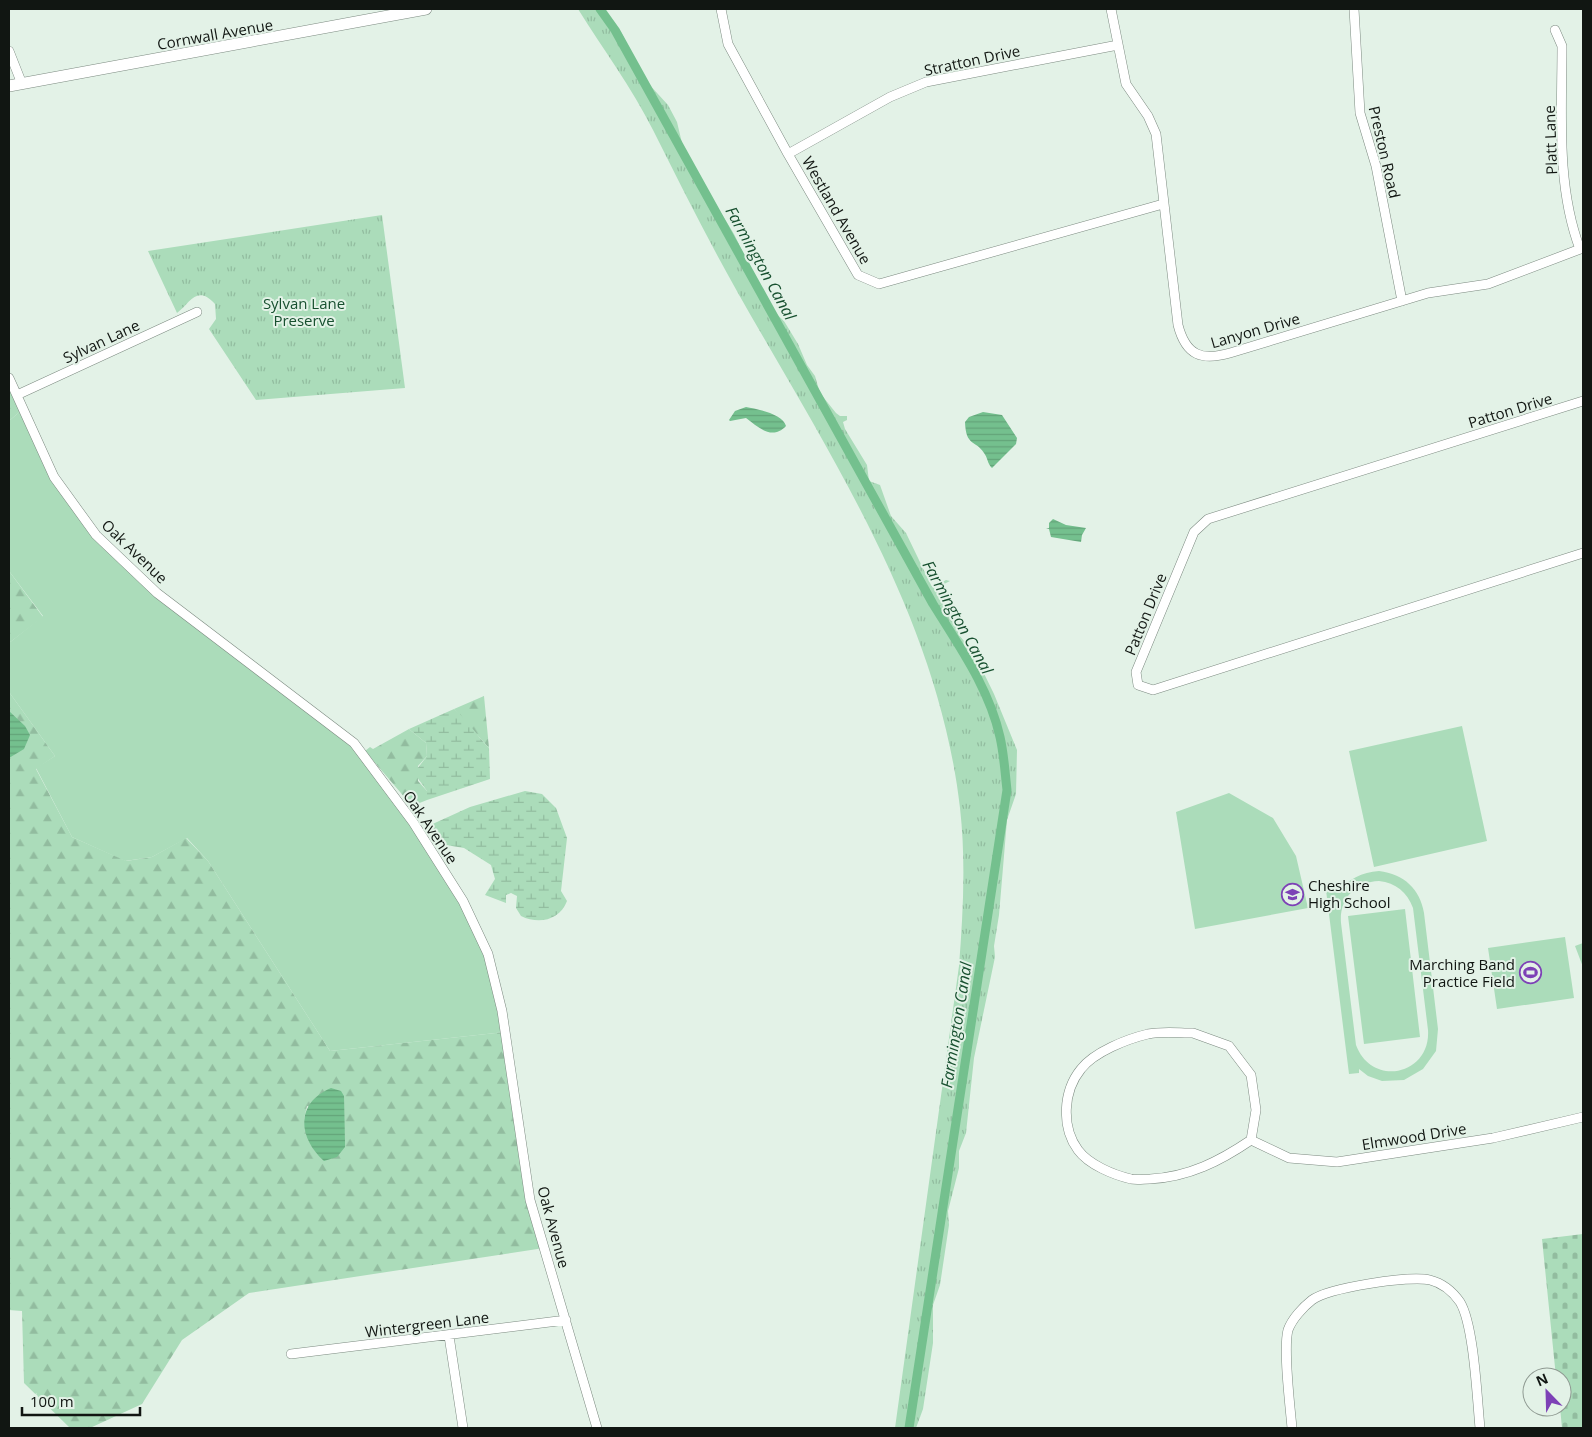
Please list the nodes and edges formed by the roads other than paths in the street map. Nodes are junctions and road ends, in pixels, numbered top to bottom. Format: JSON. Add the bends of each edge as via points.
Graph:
{"nodes":[{"id":1,"x":426,"y":9,"type":"edge"},
{"id":2,"x":721,"y":9,"type":"edge"},
{"id":3,"x":1111,"y":9,"type":"edge"},
{"id":4,"x":1354,"y":9,"type":"edge"},
{"id":5,"x":1555,"y":30,"type":"dead end"},
{"id":6,"x":1118,"y":45,"type":"junction"},
{"id":7,"x":9,"y":51,"type":"edge"},
{"id":8,"x":22,"y":84,"type":"junction"},
{"id":9,"x":9,"y":86,"type":"edge"},
{"id":10,"x":788,"y":154,"type":"junction"},
{"id":11,"x":1163,"y":204,"type":"junction"},
{"id":12,"x":1582,"y":249,"type":"edge"},
{"id":13,"x":1402,"y":301,"type":"junction"},
{"id":14,"x":197,"y":312,"type":"dead end"},
{"id":15,"x":9,"y":378,"type":"edge"},
{"id":16,"x":17,"y":395,"type":"junction"},
{"id":17,"x":1583,"y":401,"type":"edge"},
{"id":18,"x":1583,"y":553,"type":"edge"},
{"id":19,"x":1583,"y":1117,"type":"edge"},
{"id":20,"x":1251,"y":1140,"type":"junction"},
{"id":21,"x":566,"y":1320,"type":"junction"},
{"id":22,"x":449,"y":1336,"type":"junction"},
{"id":23,"x":291,"y":1354,"type":"dead end"},
{"id":24,"x":463,"y":1428,"type":"edge"},
{"id":25,"x":596,"y":1428,"type":"edge"},
{"id":26,"x":1292,"y":1428,"type":"edge"},
{"id":27,"x":1480,"y":1428,"type":"edge"}],
"edges":[{"from":1,"to":8,"type":"street","name":"Cornwall Avenue"},
{"from":2,"to":10,"type":"street","name":"Westland Avenue","via":[[728,44]]},
{"from":3,"to":6,"type":"street","name":"Lanyon Drive"},
{"from":4,"to":13,"type":"street","name":"Preston Road","via":[[1360,112],[1376,166]]},
{"from":5,"to":12,"type":"street","name":"Platt Lane","via":[[1562,46],[1563,166],[1574,230]]},
{"from":6,"to":10,"type":"street","name":"Stratton Drive","via":[[926,82],[890,97]]},
{"from":6,"to":11,"type":"street","name":"Lanyon Drive","via":[[1126,84],[1156,134]]},
{"from":7,"to":8,"type":"street"},
{"from":8,"to":9,"type":"street","name":"Cornwall Avenue"},
{"from":10,"to":11,"type":"street","name":"Westland Avenue","via":[[858,275],[879,284]]},
{"from":11,"to":13,"type":"street","name":"Lanyon Drive","via":[[1178,325],[1184,342],[1198,355],[1216,357]]},
{"from":12,"to":13,"type":"street","name":"Lanyon Drive","via":[[1488,284],[1440,290]]},
{"from":14,"to":16,"type":"street","name":"Sylvan Lane"},
{"from":15,"to":16,"type":"street","name":"Oak Avenue"},
{"from":16,"to":21,"type":"street","name":"Oak Avenue","via":[[54,478],[96,535],[157,593],[354,744],[413,822],[463,901],[488,954],[500,1002],[530,1200]]},
{"from":17,"to":18,"type":"street","name":"Patton Drive","via":[[1208,520],[1194,532],[1136,672],[1138,685],[1153,690]]},
{"from":19,"to":20,"type":"street","name":"Elmwood Drive","via":[[1493,1138],[1338,1162],[1289,1158]]},
{"from":20,"to":20,"type":"street","via":[[1256,1110],[1251,1075],[1229,1046],[1193,1033],[1149,1034],[1112,1045],[1081,1068],[1068,1094],[1066,1121],[1078,1151],[1098,1166],[1132,1179],[1167,1178],[1197,1170],[1226,1157]]},
{"from":21,"to":22,"type":"street","name":"Wintergreen Lane"},
{"from":21,"to":25,"type":"street","name":"Oak Avenue"},
{"from":22,"to":23,"type":"street","name":"Wintergreen Lane"},
{"from":22,"to":24,"type":"street"},
{"from":26,"to":27,"type":"street","via":[[1288,1330],[1298,1314],[1312,1300],[1328,1292],[1408,1278],[1429,1280],[1446,1287],[1460,1302],[1468,1321]]}]}
